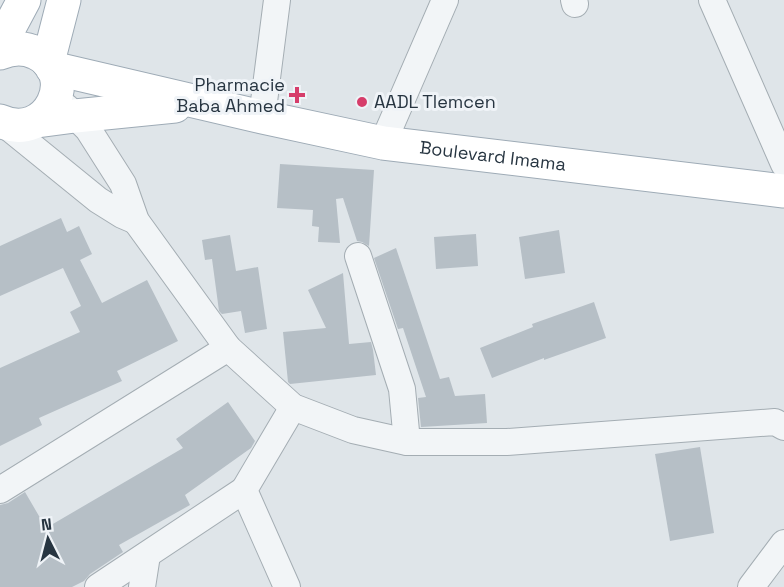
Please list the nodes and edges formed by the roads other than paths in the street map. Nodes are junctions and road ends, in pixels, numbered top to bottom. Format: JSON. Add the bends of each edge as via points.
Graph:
{"nodes":[{"id":1,"x":24,"y":0,"type":"edge"},
{"id":2,"x":64,"y":0,"type":"edge"},
{"id":3,"x":277,"y":0,"type":"edge"},
{"id":4,"x":445,"y":0,"type":"edge"},
{"id":5,"x":712,"y":0,"type":"edge"},
{"id":6,"x":0,"y":45,"type":"edge"},
{"id":7,"x":0,"y":53,"type":"edge"},
{"id":8,"x":53,"y":93,"type":"junction"},
{"id":9,"x":206,"y":103,"type":"junction"},
{"id":10,"x":262,"y":117,"type":"junction"},
{"id":11,"x":1,"y":121,"type":"edge"},
{"id":12,"x":383,"y":143,"type":"junction"},
{"id":13,"x":784,"y":164,"type":"edge"},
{"id":14,"x":784,"y":191,"type":"edge"},
{"id":15,"x":136,"y":221,"type":"junction"},
{"id":16,"x":358,"y":256,"type":"dead end"},
{"id":17,"x":228,"y":348,"type":"junction"},
{"id":18,"x":294,"y":407,"type":"junction"},
{"id":19,"x":784,"y":427,"type":"edge"},
{"id":20,"x":406,"y":442,"type":"junction"},
{"id":21,"x":0,"y":490,"type":"edge"},
{"id":22,"x":244,"y":490,"type":"junction"},
{"id":23,"x":784,"y":543,"type":"edge"},
{"id":24,"x":147,"y":555,"type":"junction"},
{"id":25,"x":98,"y":587,"type":"edge"},
{"id":26,"x":142,"y":587,"type":"edge"},
{"id":27,"x":287,"y":587,"type":"edge"},
{"id":28,"x":751,"y":587,"type":"edge"}],
"edges":[{"from":1,"to":6,"type":"main road"},
{"from":2,"to":8,"type":"main road"},
{"from":3,"to":10,"type":"street"},
{"from":4,"to":12,"type":"street"},
{"from":5,"to":13,"type":"street"},
{"from":7,"to":8,"type":"main road","via":[[22,48],[40,55]]},
{"from":8,"to":9,"type":"main road","name":"Boulevard Imama"},
{"from":8,"to":9,"type":"main road","name":"Boulevard Imama"},
{"from":8,"to":11,"type":"main road","via":[[25,125]]},
{"from":8,"to":15,"type":"street","via":[[88,129],[123,184]]},
{"from":9,"to":10,"type":"main road","name":"Boulevard Imama"},
{"from":10,"to":12,"type":"main road","name":"Boulevard Imama"},
{"from":11,"to":15,"type":"street","via":[[98,200]]},
{"from":12,"to":14,"type":"main road","name":"Boulevard Imama"},
{"from":15,"to":17,"type":"street"},
{"from":16,"to":20,"type":"street","via":[[402,389]]},
{"from":17,"to":18,"type":"street"},
{"from":17,"to":21,"type":"street"},
{"from":18,"to":20,"type":"street","via":[[353,430]]},
{"from":18,"to":22,"type":"street"},
{"from":19,"to":20,"type":"street","via":[[775,422],[507,442]]},
{"from":22,"to":24,"type":"street"},
{"from":22,"to":27,"type":"street"},
{"from":23,"to":28,"type":"street"},
{"from":24,"to":25,"type":"street"},
{"from":24,"to":26,"type":"street"}]}
